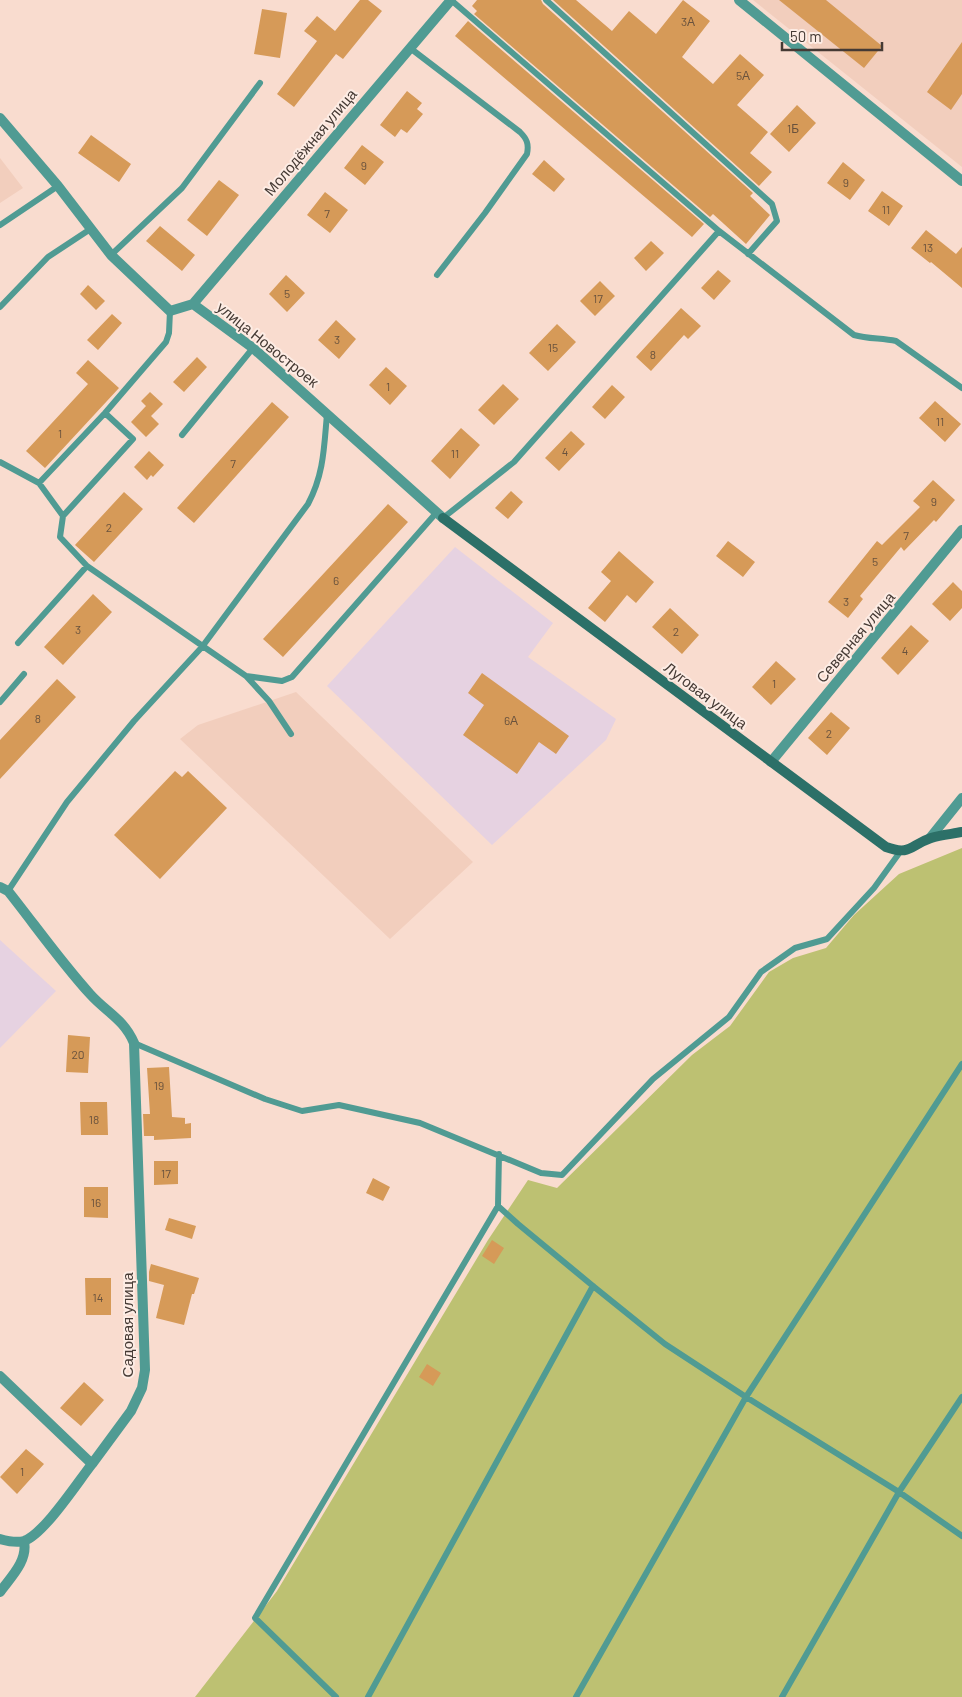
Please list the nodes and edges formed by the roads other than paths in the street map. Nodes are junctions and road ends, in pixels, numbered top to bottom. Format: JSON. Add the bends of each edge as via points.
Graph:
{"nodes":[{"id":1,"x":451,"y":0,"type":"edge"},
{"id":2,"x":546,"y":0,"type":"edge"},
{"id":3,"x":739,"y":0,"type":"edge"},
{"id":4,"x":410,"y":48,"type":"junction"},
{"id":5,"x":260,"y":83,"type":"dead end"},
{"id":6,"x":0,"y":118,"type":"edge"},
{"id":7,"x":962,"y":181,"type":"edge"},
{"id":8,"x":58,"y":186,"type":"junction"},
{"id":9,"x":0,"y":225,"type":"edge"},
{"id":10,"x":92,"y":228,"type":"junction"},
{"id":11,"x":719,"y":231,"type":"junction"},
{"id":12,"x":110,"y":254,"type":"junction"},
{"id":13,"x":748,"y":254,"type":"junction"},
{"id":14,"x":437,"y":275,"type":"dead end"},
{"id":15,"x":193,"y":304,"type":"junction"},
{"id":16,"x":0,"y":307,"type":"edge"},
{"id":17,"x":170,"y":310,"type":"junction"},
{"id":18,"x":253,"y":348,"type":"junction"},
{"id":19,"x":962,"y":388,"type":"edge"},
{"id":20,"x":105,"y":413,"type":"junction"},
{"id":21,"x":327,"y":413,"type":"junction"},
{"id":22,"x":182,"y":435,"type":"dead end"},
{"id":23,"x":0,"y":462,"type":"edge"},
{"id":24,"x":39,"y":483,"type":"junction"},
{"id":25,"x":440,"y":515,"type":"junction"},
{"id":26,"x":64,"y":516,"type":"junction"},
{"id":27,"x":962,"y":530,"type":"edge"},
{"id":28,"x":87,"y":566,"type":"junction"},
{"id":29,"x":18,"y":643,"type":"dead end"},
{"id":30,"x":202,"y":647,"type":"junction"},
{"id":31,"x":24,"y":674,"type":"dead end"},
{"id":32,"x":246,"y":676,"type":"junction"},
{"id":33,"x":0,"y":702,"type":"edge"},
{"id":34,"x":291,"y":734,"type":"dead end"},
{"id":35,"x":771,"y":762,"type":"junction"},
{"id":36,"x":962,"y":798,"type":"edge"},
{"id":37,"x":962,"y":832,"type":"edge"},
{"id":38,"x":930,"y":838,"type":"junction"},
{"id":39,"x":900,"y":852,"type":"junction"},
{"id":40,"x":4,"y":889,"type":"edge"},
{"id":41,"x":134,"y":1042,"type":"junction"},
{"id":42,"x":962,"y":1064,"type":"edge"},
{"id":43,"x":499,"y":1154,"type":"junction"},
{"id":44,"x":498,"y":1206,"type":"junction"},
{"id":45,"x":593,"y":1286,"type":"junction"},
{"id":46,"x":0,"y":1376,"type":"edge"},
{"id":47,"x":746,"y":1396,"type":"junction"},
{"id":48,"x":962,"y":1397,"type":"edge"},
{"id":49,"x":92,"y":1464,"type":"junction"},
{"id":50,"x":899,"y":1492,"type":"junction"},
{"id":51,"x":962,"y":1536,"type":"edge"},
{"id":52,"x":0,"y":1539,"type":"edge"},
{"id":53,"x":24,"y":1541,"type":"junction"},
{"id":54,"x":0,"y":1592,"type":"edge"},
{"id":55,"x":336,"y":1697,"type":"edge"},
{"id":56,"x":368,"y":1697,"type":"edge"},
{"id":57,"x":576,"y":1697,"type":"edge"},
{"id":58,"x":782,"y":1697,"type":"edge"}],
"edges":[{"from":1,"to":4,"type":"street","name":"Молодёжная улица"},
{"from":1,"to":11,"type":"lane"},
{"from":2,"to":13,"type":"lane","via":[[772,204],[777,221]]},
{"from":3,"to":7,"type":"street"},
{"from":4,"to":14,"type":"lane","via":[[520,132],[529,146],[528,154]]},
{"from":4,"to":15,"type":"street","name":"Молодёжная улица"},
{"from":5,"to":12,"type":"lane","via":[[182,188]]},
{"from":6,"to":8,"type":"street"},
{"from":8,"to":9,"type":"lane"},
{"from":8,"to":10,"type":"street"},
{"from":10,"to":12,"type":"street"},
{"from":10,"to":16,"type":"lane","via":[[48,257]]},
{"from":11,"to":13,"type":"lane"},
{"from":11,"to":25,"type":"lane","via":[[514,462]]},
{"from":12,"to":17,"type":"street"},
{"from":13,"to":19,"type":"lane","via":[[854,335],[896,341]]},
{"from":15,"to":17,"type":"street","name":"улица Новостроек"},
{"from":15,"to":18,"type":"street","name":"улица Новостроек"},
{"from":17,"to":20,"type":"lane","via":[[166,342]]},
{"from":18,"to":21,"type":"street","name":"улица Новостроек"},
{"from":18,"to":22,"type":"lane"},
{"from":20,"to":24,"type":"lane"},
{"from":20,"to":26,"type":"lane","via":[[133,440]]},
{"from":21,"to":25,"type":"street","name":"улица Новостроек"},
{"from":21,"to":30,"type":"lane","via":[[322,470],[308,504]]},
{"from":23,"to":24,"type":"lane"},
{"from":24,"to":26,"type":"lane"},
{"from":25,"to":32,"type":"lane","via":[[292,677],[282,681]]},
{"from":25,"to":35,"type":"street","name":"Луговая улица"},
{"from":26,"to":28,"type":"lane","via":[[60,537]]},
{"from":27,"to":35,"type":"street","name":"Северная улица"},
{"from":28,"to":29,"type":"lane"},
{"from":28,"to":30,"type":"lane"},
{"from":30,"to":32,"type":"lane"},
{"from":30,"to":40,"type":"lane","via":[[134,721],[67,802]]},
{"from":31,"to":33,"type":"lane"},
{"from":32,"to":34,"type":"lane","via":[[269,701]]},
{"from":35,"to":39,"type":"street","name":"Луговая улица","via":[[886,847]]},
{"from":36,"to":38,"type":"street"},
{"from":37,"to":38,"type":"street"},
{"from":38,"to":39,"type":"street"},
{"from":39,"to":43,"type":"lane","via":[[874,888],[827,939],[795,948],[762,972],[728,1018],[653,1079],[562,1175],[541,1173]]},
{"from":40,"to":41,"type":"street","via":[[91,996],[129,1031]]},
{"from":41,"to":43,"type":"lane","via":[[302,1111],[339,1105],[420,1123]]},
{"from":41,"to":49,"type":"street","name":"Садовая улица","via":[[145,1370],[142,1388],[134,1405]]},
{"from":42,"to":47,"type":"lane"},
{"from":43,"to":44,"type":"lane"},
{"from":44,"to":45,"type":"lane"},
{"from":44,"to":55,"type":"lane","via":[[255,1618]]},
{"from":45,"to":47,"type":"lane","via":[[665,1344]]},
{"from":45,"to":56,"type":"lane"},
{"from":46,"to":49,"type":"street"},
{"from":47,"to":50,"type":"lane"},
{"from":47,"to":57,"type":"lane"},
{"from":48,"to":50,"type":"lane"},
{"from":49,"to":53,"type":"street","name":"Садовая улица","via":[[49,1520]]},
{"from":50,"to":51,"type":"lane"},
{"from":50,"to":58,"type":"lane"},
{"from":52,"to":53,"type":"street"},
{"from":53,"to":54,"type":"street","via":[[20,1565]]}]}
